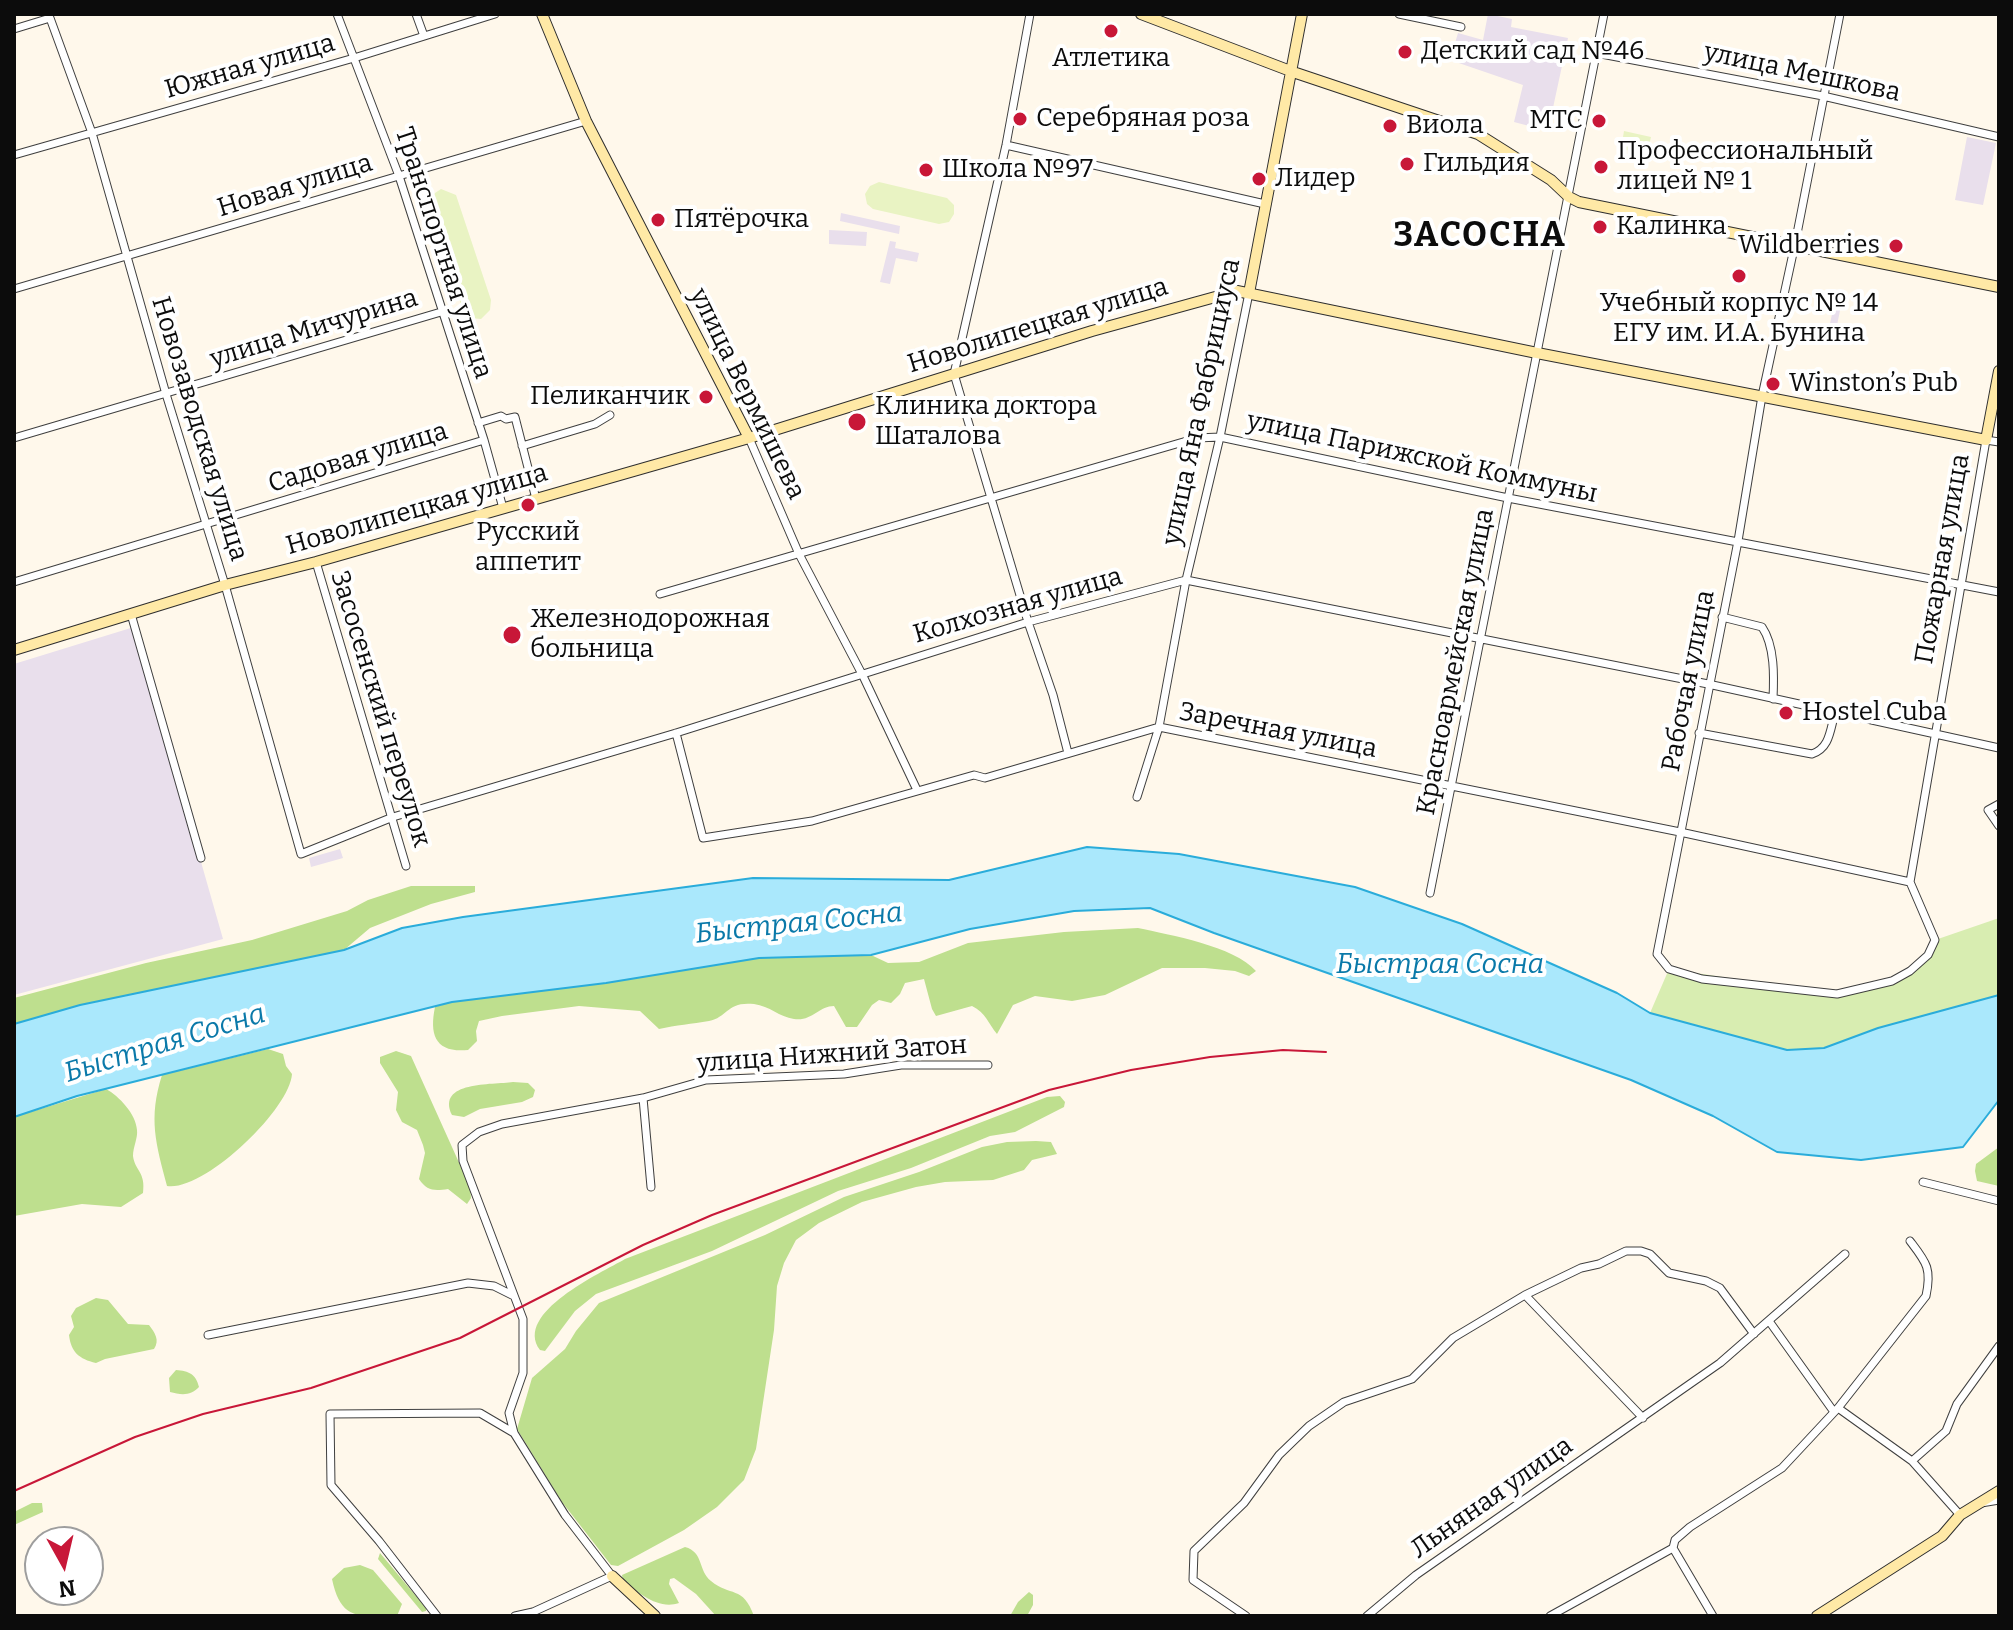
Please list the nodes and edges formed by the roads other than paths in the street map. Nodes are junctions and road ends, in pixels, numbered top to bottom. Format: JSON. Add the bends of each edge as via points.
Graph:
{"nodes":[{"id":1,"x":337,"y":14,"type":"edge"},
{"id":2,"x":416,"y":14,"type":"edge"},
{"id":3,"x":495,"y":14,"type":"edge"},
{"id":4,"x":542,"y":14,"type":"edge"},
{"id":5,"x":1030,"y":14,"type":"edge"},
{"id":6,"x":1141,"y":14,"type":"edge"},
{"id":7,"x":1302,"y":14,"type":"edge"},
{"id":8,"x":1399,"y":14,"type":"edge"},
{"id":9,"x":1604,"y":14,"type":"edge"},
{"id":10,"x":1840,"y":14,"type":"edge"},
{"id":11,"x":1461,"y":27,"type":"dead end"},
{"id":12,"x":14,"y":29,"type":"edge"},
{"id":13,"x":424,"y":36,"type":"junction"},
{"id":14,"x":1596,"y":53,"type":"junction"},
{"id":15,"x":354,"y":58,"type":"junction"},
{"id":16,"x":1293,"y":72,"type":"junction"},
{"id":17,"x":1823,"y":96,"type":"junction"},
{"id":18,"x":586,"y":121,"type":"junction"},
{"id":19,"x":92,"y":133,"type":"junction"},
{"id":20,"x":1999,"y":137,"type":"edge"},
{"id":21,"x":1006,"y":145,"type":"junction"},
{"id":22,"x":14,"y":155,"type":"edge"},
{"id":23,"x":399,"y":176,"type":"junction"},
{"id":24,"x":1569,"y":197,"type":"junction"},
{"id":25,"x":1265,"y":204,"type":"junction"},
{"id":26,"x":1795,"y":244,"type":"junction"},
{"id":27,"x":126,"y":257,"type":"junction"},
{"id":28,"x":1999,"y":287,"type":"edge"},
{"id":29,"x":14,"y":289,"type":"edge"},
{"id":30,"x":1249,"y":293,"type":"junction"},
{"id":31,"x":441,"y":312,"type":"junction"},
{"id":32,"x":1537,"y":353,"type":"junction"},
{"id":33,"x":1999,"y":371,"type":"edge"},
{"id":34,"x":954,"y":374,"type":"junction"},
{"id":35,"x":166,"y":394,"type":"junction"},
{"id":36,"x":1762,"y":396,"type":"junction"},
{"id":37,"x":610,"y":415,"type":"dead end"},
{"id":38,"x":478,"y":423,"type":"junction"},
{"id":39,"x":1220,"y":437,"type":"junction"},
{"id":40,"x":14,"y":438,"type":"edge"},
{"id":41,"x":749,"y":438,"type":"junction"},
{"id":42,"x":484,"y":440,"type":"junction"},
{"id":43,"x":1986,"y":440,"type":"junction"},
{"id":44,"x":1999,"y":442,"type":"edge"},
{"id":45,"x":522,"y":446,"type":"junction"},
{"id":46,"x":990,"y":498,"type":"junction"},
{"id":47,"x":1508,"y":498,"type":"junction"},
{"id":48,"x":536,"y":499,"type":"junction"},
{"id":49,"x":503,"y":508,"type":"junction"},
{"id":50,"x":207,"y":525,"type":"junction"},
{"id":51,"x":1738,"y":541,"type":"junction"},
{"id":52,"x":799,"y":554,"type":"junction"},
{"id":53,"x":316,"y":562,"type":"junction"},
{"id":54,"x":1186,"y":580,"type":"junction"},
{"id":55,"x":14,"y":582,"type":"edge"},
{"id":56,"x":225,"y":585,"type":"junction"},
{"id":57,"x":1960,"y":585,"type":"junction"},
{"id":58,"x":1999,"y":592,"type":"edge"},
{"id":59,"x":660,"y":594,"type":"dead end"},
{"id":60,"x":131,"y":614,"type":"junction"},
{"id":61,"x":1722,"y":617,"type":"junction"},
{"id":62,"x":1028,"y":622,"type":"junction"},
{"id":63,"x":1482,"y":639,"type":"junction"},
{"id":64,"x":14,"y":650,"type":"edge"},
{"id":65,"x":863,"y":676,"type":"junction"},
{"id":66,"x":1708,"y":684,"type":"junction"},
{"id":67,"x":1773,"y":699,"type":"junction"},
{"id":68,"x":1835,"y":713,"type":"junction"},
{"id":69,"x":1159,"y":727,"type":"junction"},
{"id":70,"x":676,"y":733,"type":"junction"},
{"id":71,"x":1699,"y":733,"type":"junction"},
{"id":72,"x":1936,"y":733,"type":"junction"},
{"id":73,"x":1999,"y":748,"type":"edge"},
{"id":74,"x":1068,"y":753,"type":"junction"},
{"id":75,"x":1452,"y":787,"type":"junction"},
{"id":76,"x":917,"y":790,"type":"junction"},
{"id":77,"x":1137,"y":797,"type":"dead end"},
{"id":78,"x":1999,"y":804,"type":"edge"},
{"id":79,"x":393,"y":817,"type":"junction"},
{"id":80,"x":1999,"y":826,"type":"edge"},
{"id":81,"x":1680,"y":832,"type":"junction"},
{"id":82,"x":301,"y":854,"type":"joint"},
{"id":83,"x":201,"y":858,"type":"dead end"},
{"id":84,"x":406,"y":866,"type":"dead end"},
{"id":85,"x":1910,"y":882,"type":"junction"},
{"id":86,"x":1430,"y":893,"type":"dead end"},
{"id":87,"x":988,"y":1065,"type":"dead end"},
{"id":88,"x":643,"y":1098,"type":"junction"},
{"id":89,"x":1923,"y":1182,"type":"dead end"},
{"id":90,"x":651,"y":1187,"type":"dead end"},
{"id":91,"x":1999,"y":1201,"type":"edge"},
{"id":92,"x":1910,"y":1241,"type":"dead end"},
{"id":93,"x":1845,"y":1254,"type":"dead end"},
{"id":94,"x":512,"y":1295,"type":"junction"},
{"id":95,"x":1525,"y":1295,"type":"junction"},
{"id":96,"x":1769,"y":1321,"type":"junction"},
{"id":97,"x":1754,"y":1334,"type":"junction"},
{"id":98,"x":208,"y":1335,"type":"dead end"},
{"id":99,"x":1999,"y":1346,"type":"edge"},
{"id":100,"x":1836,"y":1410,"type":"junction"},
{"id":101,"x":1643,"y":1418,"type":"junction"},
{"id":102,"x":514,"y":1433,"type":"junction"},
{"id":103,"x":1912,"y":1461,"type":"junction"},
{"id":104,"x":1999,"y":1491,"type":"edge"},
{"id":105,"x":1999,"y":1500,"type":"edge"},
{"id":106,"x":1979,"y":1503,"type":"junction"},
{"id":107,"x":1960,"y":1515,"type":"junction"},
{"id":108,"x":1673,"y":1548,"type":"junction"},
{"id":109,"x":612,"y":1576,"type":"junction"},
{"id":110,"x":437,"y":1616,"type":"edge"},
{"id":111,"x":515,"y":1616,"type":"edge"},
{"id":112,"x":655,"y":1616,"type":"edge"},
{"id":113,"x":1246,"y":1616,"type":"edge"},
{"id":114,"x":1367,"y":1616,"type":"edge"},
{"id":115,"x":1550,"y":1616,"type":"edge"},
{"id":116,"x":1713,"y":1616,"type":"edge"},
{"id":117,"x":1817,"y":1616,"type":"edge"}],
"edges":[{"from":1,"to":15,"type":"street","name":"Транспортная улица"},
{"from":2,"to":13,"type":"street"},
{"from":3,"to":13,"type":"street","name":"Южная улица"},
{"from":4,"to":18,"type":"street","name":"улица Вермишева"},
{"from":5,"to":21,"type":"street"},
{"from":6,"to":16,"type":"street"},
{"from":7,"to":16,"type":"street","name":"улица Яна Фабрициуса"},
{"from":8,"to":11,"type":"street"},
{"from":9,"to":14,"type":"street","name":"Красноармейская улица"},
{"from":10,"to":17,"type":"street"},
{"from":12,"to":19,"type":"street","name":"Новозаводская улица","via":[[50,18]]},
{"from":13,"to":15,"type":"street","name":"Южная улица"},
{"from":14,"to":17,"type":"street","name":"улица Мешкова"},
{"from":14,"to":24,"type":"street","name":"Красноармейская улица"},
{"from":15,"to":19,"type":"street","name":"Южная улица"},
{"from":15,"to":23,"type":"street","name":"Транспортная улица"},
{"from":16,"to":24,"type":"street","via":[[1478,134]]},
{"from":16,"to":25,"type":"street","name":"улица Яна Фабрициуса"},
{"from":17,"to":20,"type":"street","name":"улица Мешкова"},
{"from":17,"to":26,"type":"street"},
{"from":18,"to":23,"type":"street","name":"Новая улица"},
{"from":18,"to":41,"type":"street","name":"улица Вермишева"},
{"from":19,"to":22,"type":"street","name":"Южная улица"},
{"from":19,"to":27,"type":"street","name":"Новозаводская улица"},
{"from":21,"to":25,"type":"street"},
{"from":21,"to":34,"type":"street"},
{"from":23,"to":27,"type":"street","name":"Новая улица"},
{"from":23,"to":31,"type":"street","name":"Транспортная улица"},
{"from":24,"to":26,"type":"street"},
{"from":24,"to":32,"type":"street","name":"Красноармейская улица"},
{"from":25,"to":30,"type":"street","name":"улица Яна Фабрициуса"},
{"from":26,"to":28,"type":"street"},
{"from":26,"to":36,"type":"street","name":"Рабочая улица"},
{"from":27,"to":29,"type":"street","name":"Новая улица"},
{"from":27,"to":35,"type":"street","name":"Новозаводская улица"},
{"from":30,"to":32,"type":"street","name":"Новолипецкая улица"},
{"from":30,"to":34,"type":"street","name":"Новолипецкая улица","via":[[1237,291],[1164,311]]},
{"from":30,"to":39,"type":"street","name":"улица Яна Фабрициуса"},
{"from":31,"to":35,"type":"street","name":"улица Мичурина"},
{"from":31,"to":38,"type":"street","name":"Транспортная улица"},
{"from":32,"to":36,"type":"street","name":"Новолипецкая улица"},
{"from":32,"to":47,"type":"street","name":"Красноармейская улица"},
{"from":33,"to":43,"type":"street","name":"Пожарная улица"},
{"from":34,"to":41,"type":"street","name":"Новолипецкая улица"},
{"from":34,"to":46,"type":"street"},
{"from":35,"to":40,"type":"street","name":"улица Мичурина"},
{"from":35,"to":50,"type":"street","name":"Новозаводская улица"},
{"from":36,"to":43,"type":"street","name":"Новолипецкая улица"},
{"from":36,"to":51,"type":"street","name":"Рабочая улица"},
{"from":37,"to":45,"type":"street"},
{"from":38,"to":42,"type":"street","name":"Транспортная улица"},
{"from":38,"to":45,"type":"street","via":[[515,417]]},
{"from":39,"to":46,"type":"street","name":"улица Парижской Коммуны","via":[[1197,438]]},
{"from":39,"to":47,"type":"street","name":"улица Парижской Коммуны"},
{"from":39,"to":54,"type":"street","name":"улица Яна Фабрициуса"},
{"from":41,"to":48,"type":"street","name":"Новолипецкая улица"},
{"from":41,"to":52,"type":"street","name":"улица Вермишева"},
{"from":42,"to":49,"type":"street","name":"Транспортная улица"},
{"from":42,"to":50,"type":"street","name":"Садовая улица"},
{"from":43,"to":44,"type":"street","name":"Новолипецкая улица"},
{"from":43,"to":57,"type":"street","name":"Пожарная улица"},
{"from":45,"to":48,"type":"street"},
{"from":46,"to":52,"type":"street","name":"улица Парижской Коммуны"},
{"from":46,"to":62,"type":"street"},
{"from":47,"to":51,"type":"street","name":"улица Парижской Коммуны"},
{"from":47,"to":63,"type":"street","name":"Красноармейская улица"},
{"from":48,"to":49,"type":"street","name":"Новолипецкая улица"},
{"from":49,"to":53,"type":"street","name":"Новолипецкая улица"},
{"from":50,"to":55,"type":"street","name":"Садовая улица"},
{"from":50,"to":56,"type":"street","name":"Новозаводская улица"},
{"from":51,"to":57,"type":"street","name":"улица Парижской Коммуны"},
{"from":51,"to":61,"type":"street","name":"Рабочая улица"},
{"from":52,"to":59,"type":"street","name":"улица Парижской Коммуны"},
{"from":52,"to":65,"type":"street","name":"улица Вермишева"},
{"from":53,"to":56,"type":"street","name":"Новолипецкая улица"},
{"from":53,"to":79,"type":"street","name":"Засосенский переулок"},
{"from":54,"to":62,"type":"street","name":"Колхозная улица"},
{"from":54,"to":63,"type":"street","name":"Колхозная улица"},
{"from":54,"to":69,"type":"street","name":"улица Яна Фабрициуса"},
{"from":56,"to":60,"type":"street","name":"Новолипецкая улица"},
{"from":56,"to":82,"type":"street","name":"Новозаводская улица"},
{"from":57,"to":58,"type":"street","name":"улица Парижской Коммуны"},
{"from":57,"to":72,"type":"street","name":"Пожарная улица"},
{"from":60,"to":64,"type":"street","name":"Новолипецкая улица"},
{"from":60,"to":83,"type":"street"},
{"from":61,"to":66,"type":"street","name":"Рабочая улица"},
{"from":61,"to":67,"type":"street","via":[[1762,627],[1767,634]]},
{"from":62,"to":65,"type":"street","name":"Колхозная улица"},
{"from":62,"to":74,"type":"street"},
{"from":63,"to":66,"type":"street","name":"Колхозная улица"},
{"from":63,"to":75,"type":"street","name":"Красноармейская улица"},
{"from":65,"to":70,"type":"street","name":"Колхозная улица"},
{"from":65,"to":76,"type":"street","name":"улица Вермишева"},
{"from":66,"to":67,"type":"street","name":"Колхозная улица"},
{"from":66,"to":71,"type":"street","name":"Рабочая улица"},
{"from":67,"to":68,"type":"street","name":"Колхозная улица"},
{"from":68,"to":71,"type":"street","via":[[1828,741],[1812,754]]},
{"from":68,"to":72,"type":"street","name":"Колхозная улица"},
{"from":69,"to":74,"type":"street","name":"Заречная улица"},
{"from":69,"to":75,"type":"street","name":"Заречная улица"},
{"from":69,"to":77,"type":"street","name":"улица Яна Фабрициуса"},
{"from":70,"to":76,"type":"street","name":"Заречная улица","via":[[703,838],[812,821]]},
{"from":70,"to":79,"type":"street","name":"Колхозная улица"},
{"from":71,"to":81,"type":"street","name":"Рабочая улица"},
{"from":72,"to":73,"type":"street","name":"Колхозная улица"},
{"from":72,"to":85,"type":"street","name":"Пожарная улица"},
{"from":74,"to":76,"type":"street","name":"Заречная улица","via":[[985,778],[974,775]]},
{"from":75,"to":81,"type":"street","name":"Заречная улица"},
{"from":75,"to":86,"type":"street","name":"Красноармейская улица"},
{"from":78,"to":80,"type":"street","via":[[1988,810]]},
{"from":79,"to":82,"type":"street","name":"Колхозная улица"},
{"from":79,"to":84,"type":"street","name":"Засосенский переулок"},
{"from":81,"to":85,"type":"street","name":"Заречная улица"},
{"from":81,"to":85,"type":"street","name":"Рабочая улица","via":[[1657,954],[1669,969],[1702,979],[1837,994],[1892,981],[1928,955],[1935,940]]},
{"from":87,"to":88,"type":"street","name":"улица Нижний Затон","via":[[901,1065],[844,1074],[706,1080]]},
{"from":88,"to":90,"type":"street"},
{"from":88,"to":94,"type":"street","name":"улица Нижний Затон","via":[[502,1124],[462,1145],[463,1161]]},
{"from":89,"to":91,"type":"street"},
{"from":92,"to":100,"type":"street","via":[[1928,1265],[1926,1296]]},
{"from":93,"to":96,"type":"street","name":"Льняная улица"},
{"from":94,"to":98,"type":"street","via":[[468,1283]]},
{"from":94,"to":102,"type":"street","via":[[523,1319],[523,1373],[509,1413]]},
{"from":95,"to":97,"type":"street","via":[[1581,1268],[1626,1251],[1641,1251],[1669,1273],[1720,1288]]},
{"from":95,"to":101,"type":"street"},
{"from":95,"to":113,"type":"street","via":[[1453,1338],[1412,1379],[1344,1402],[1309,1426],[1279,1455],[1244,1503],[1194,1551],[1193,1580]]},
{"from":96,"to":97,"type":"street","name":"Льняная улица"},
{"from":96,"to":100,"type":"street"},
{"from":97,"to":101,"type":"street","name":"Льняная улица"},
{"from":99,"to":103,"type":"street","via":[[1957,1404],[1946,1431]]},
{"from":100,"to":103,"type":"street"},
{"from":100,"to":108,"type":"street","via":[[1782,1468],[1690,1527]]},
{"from":101,"to":114,"type":"street","name":"Льняная улица","via":[[1416,1575]]},
{"from":102,"to":109,"type":"street","via":[[565,1515]]},
{"from":102,"to":110,"type":"street","via":[[480,1413],[330,1414],[331,1485]]},
{"from":103,"to":107,"type":"street"},
{"from":104,"to":106,"type":"street"},
{"from":105,"to":106,"type":"street"},
{"from":106,"to":107,"type":"street"},
{"from":107,"to":117,"type":"street","via":[[1942,1536]]},
{"from":108,"to":115,"type":"street"},
{"from":108,"to":116,"type":"street"},
{"from":109,"to":111,"type":"street"},
{"from":109,"to":112,"type":"street"}]}
